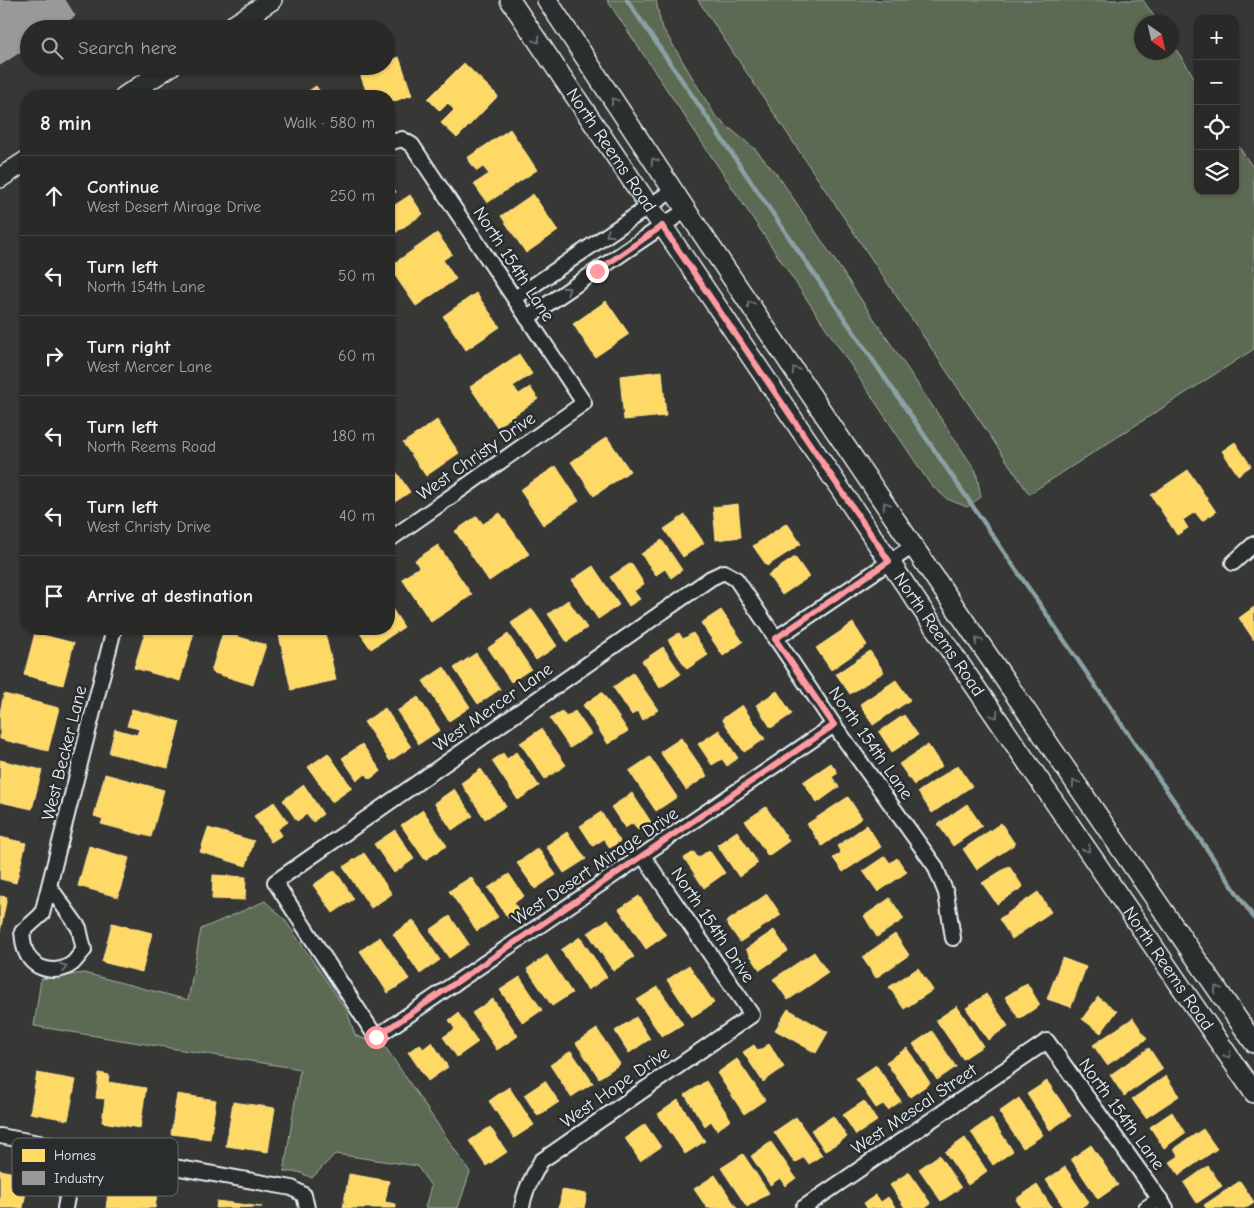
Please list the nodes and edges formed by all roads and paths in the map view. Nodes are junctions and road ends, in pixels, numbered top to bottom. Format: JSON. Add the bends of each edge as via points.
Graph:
{"nodes":[{"id":1,"x":272,"y":0,"type":"edge"},
{"id":2,"x":510,"y":0,"type":"edge"},
{"id":3,"x":546,"y":0,"type":"edge"},
{"id":4,"x":242,"y":20,"type":"edge"},
{"id":5,"x":156,"y":75,"type":"edge"},
{"id":6,"x":134,"y":90,"type":"edge"},
{"id":7,"x":395,"y":141,"type":"edge"},
{"id":8,"x":20,"y":165,"type":"edge"},
{"id":9,"x":0,"y":178,"type":"edge"},
{"id":10,"x":673,"y":190,"type":"junction"},
{"id":11,"x":650,"y":207,"type":"junction"},
{"id":12,"x":686,"y":210,"type":"junction"},
{"id":13,"x":662,"y":226,"type":"junction"},
{"id":14,"x":583,"y":252,"type":"junction"},
{"id":15,"x":597,"y":271,"type":"junction"},
{"id":16,"x":515,"y":298,"type":"junction"},
{"id":17,"x":527,"y":318,"type":"junction"},
{"id":18,"x":584,"y":403,"type":"joint"},
{"id":19,"x":395,"y":536,"type":"edge"},
{"id":20,"x":1254,"y":544,"type":"edge"},
{"id":21,"x":913,"y":546,"type":"junction"},
{"id":22,"x":889,"y":561,"type":"junction"},
{"id":23,"x":1233,"y":562,"type":"dead end"},
{"id":24,"x":736,"y":579,"type":"joint"},
{"id":25,"x":112,"y":635,"type":"edge"},
{"id":26,"x":775,"y":639,"type":"junction"},
{"id":27,"x":834,"y":725,"type":"junction"},
{"id":28,"x":643,"y":856,"type":"junction"},
{"id":29,"x":49,"y":886,"type":"junction"},
{"id":30,"x":953,"y":938,"type":"dead end"},
{"id":31,"x":752,"y":1015,"type":"joint"},
{"id":32,"x":376,"y":1037,"type":"joint"},
{"id":33,"x":1047,"y":1041,"type":"joint"},
{"id":34,"x":1254,"y":1043,"type":"edge"},
{"id":35,"x":1254,"y":1093,"type":"edge"},
{"id":36,"x":178,"y":1168,"type":"edge"},
{"id":37,"x":306,"y":1201,"type":"edge"},
{"id":38,"x":1163,"y":1203,"type":"edge"},
{"id":39,"x":522,"y":1208,"type":"edge"},
{"id":40,"x":803,"y":1208,"type":"edge"},
{"id":41,"x":1146,"y":1208,"type":"edge"}],
"edges":[{"from":1,"to":4,"type":"main road"},
{"from":2,"to":11,"type":"main road","name":"North Reems Road","one_way":true},
{"from":10,"to":3,"type":"main road","name":"North Reems Road","one_way":true},
{"from":5,"to":6,"type":"main road"},
{"from":7,"to":16,"type":"street","name":"North 154th Lane","via":[[402,139],[412,145]]},
{"from":8,"to":9,"type":"main road"},
{"from":10,"to":11,"type":"street"},
{"from":10,"to":12,"type":"main road","name":"North Reems Road"},
{"from":11,"to":13,"type":"main road","name":"North Reems Road"},
{"from":11,"to":14,"type":"street","one_way":true},
{"from":12,"to":13,"type":"street"},
{"from":21,"to":12,"type":"main road","name":"North Reems Road","one_way":true},
{"from":13,"to":15,"type":"street"},
{"from":13,"to":22,"type":"main road","name":"North Reems Road"},
{"from":14,"to":15,"type":"street"},
{"from":14,"to":16,"type":"street"},
{"from":17,"to":15,"type":"street","one_way":true},
{"from":16,"to":17,"type":"street","name":"North 154th Lane"},
{"from":17,"to":18,"type":"street","name":"North 154th Lane"},
{"from":18,"to":19,"type":"street","name":"West Christy Drive"},
{"from":20,"to":23,"type":"street"},
{"from":21,"to":22,"type":"street"},
{"from":34,"to":21,"type":"main road","name":"North Reems Road","one_way":true},
{"from":22,"to":26,"type":"street"},
{"from":22,"to":35,"type":"main road","name":"North Reems Road","one_way":true},
{"from":24,"to":26,"type":"street","name":"North 154th Lane"},
{"from":24,"to":32,"type":"street","name":"West Mercer Lane","via":[[724,572],[711,578],[275,882]]},
{"from":25,"to":29,"type":"street","name":"West Becker Lane"},
{"from":26,"to":27,"type":"street","name":"North 154th Lane"},
{"from":27,"to":28,"type":"street","name":"West Desert Mirage Drive"},
{"from":27,"to":30,"type":"street","name":"North 154th Lane","via":[[935,866],[946,893]]},
{"from":28,"to":31,"type":"street","name":"North 154th Drive"},
{"from":28,"to":32,"type":"street","name":"West Desert Mirage Drive"},
{"from":29,"to":29,"type":"street","name":"West Becker Lane","one_way":true,"via":[[42,914],[22,932],[26,953],[36,964],[50,971],[74,962],[84,950],[79,928]]},
{"from":31,"to":39,"type":"street","name":"West Hope Drive","via":[[541,1161],[531,1179]]},
{"from":33,"to":38,"type":"street","name":"North 154th Lane"},
{"from":33,"to":40,"type":"street","name":"West Mescal Street"},
{"from":36,"to":37,"type":"street","via":[[292,1188]]},
{"from":38,"to":41,"type":"street"}]}
